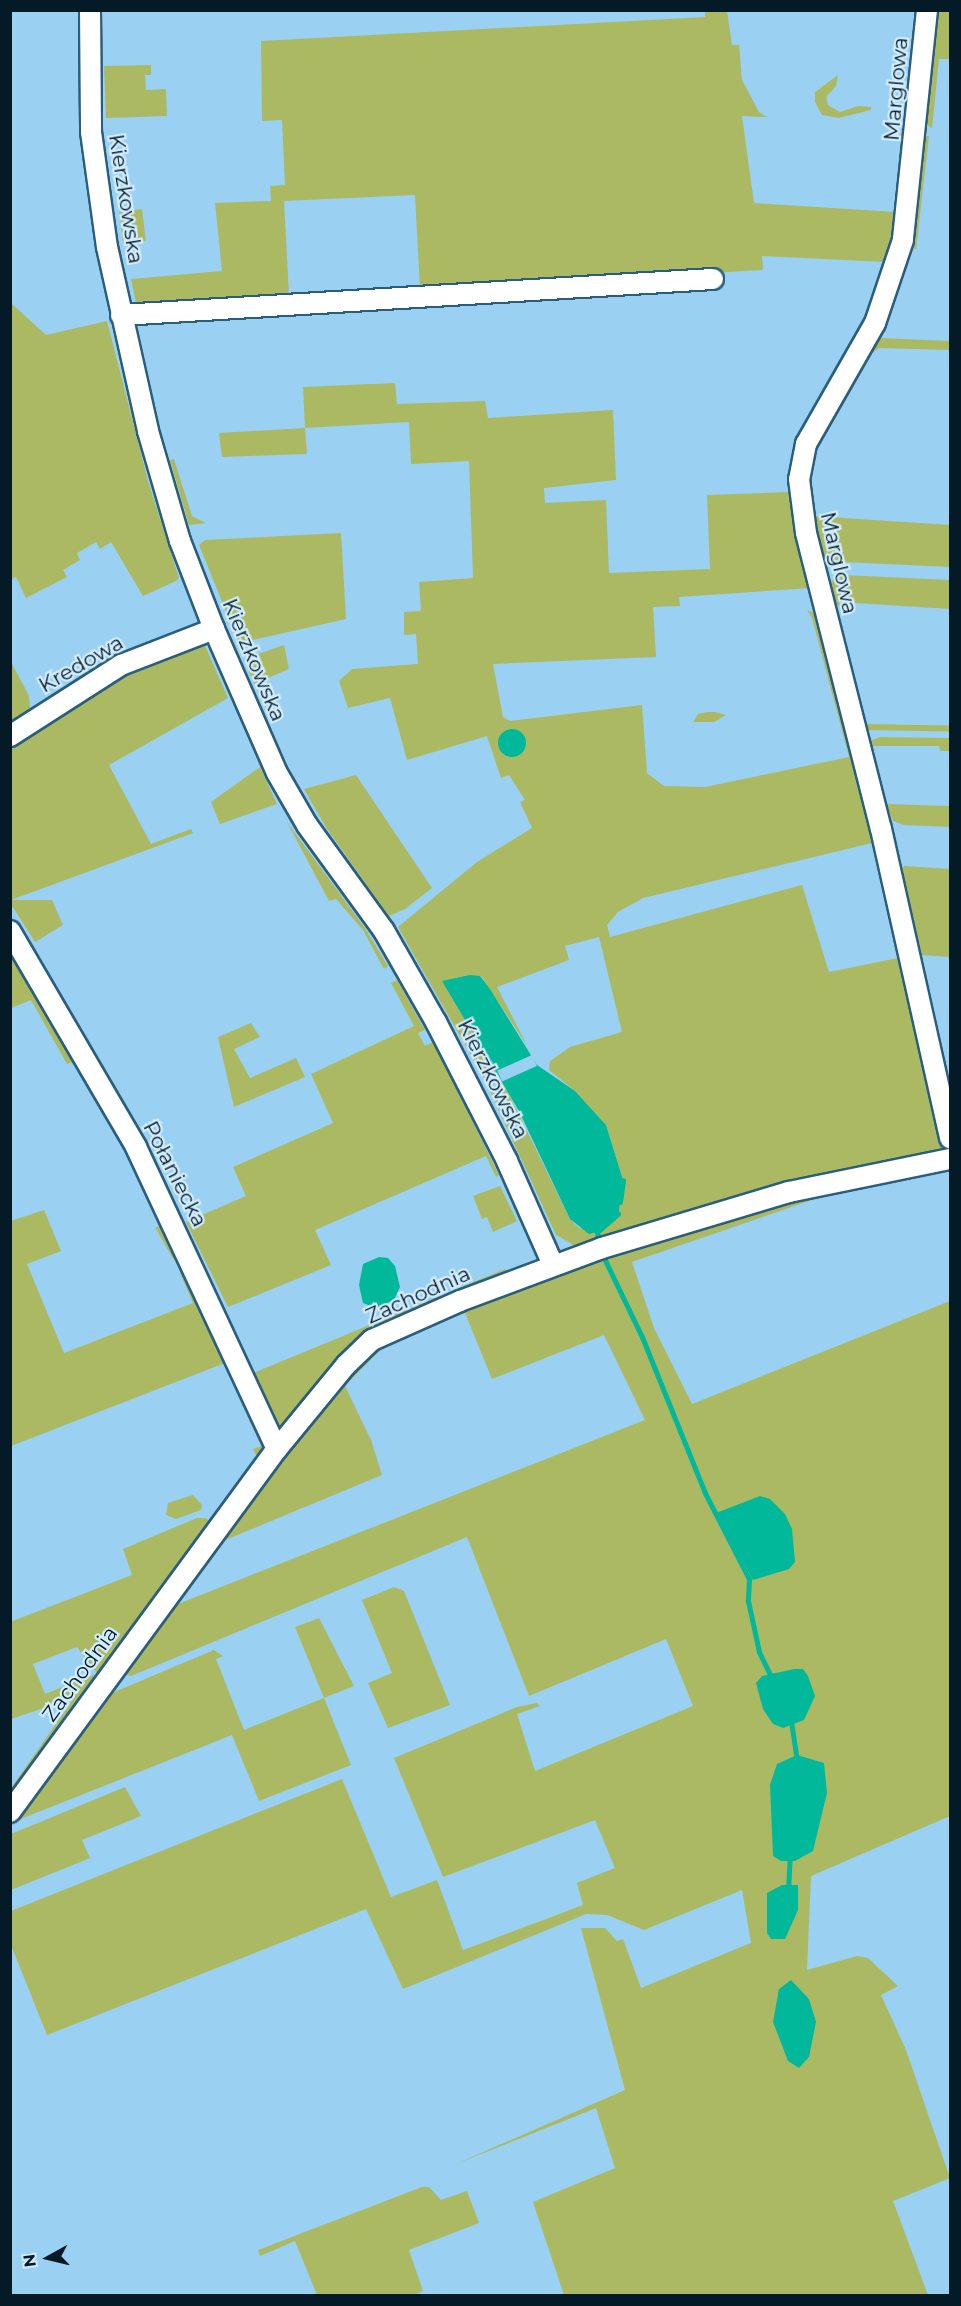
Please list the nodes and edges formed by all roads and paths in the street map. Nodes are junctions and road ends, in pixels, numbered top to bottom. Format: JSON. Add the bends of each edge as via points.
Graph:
{"nodes":[{"id":1,"x":90,"y":10,"type":"edge"},
{"id":2,"x":927,"y":10,"type":"edge"},
{"id":3,"x":713,"y":279,"type":"dead end"},
{"id":4,"x":121,"y":315,"type":"junction"},
{"id":5,"x":214,"y":629,"type":"junction"},
{"id":6,"x":10,"y":736,"type":"edge"},
{"id":7,"x":10,"y":931,"type":"edge"},
{"id":8,"x":951,"y":1138,"type":"edge"},
{"id":9,"x":951,"y":1159,"type":"edge"},
{"id":10,"x":553,"y":1265,"type":"junction"},
{"id":11,"x":277,"y":1449,"type":"junction"},
{"id":12,"x":10,"y":1812,"type":"edge"}],
"edges":[{"from":1,"to":4,"type":"street","name":"Kierzkowska","via":[[92,146]]},
{"from":2,"to":8,"type":"street","name":"Marglowa","via":[[903,240],[875,323],[806,444],[799,478],[806,533],[881,829]]},
{"from":3,"to":4,"type":"street"},
{"from":4,"to":5,"type":"street","name":"Kierzkowska","via":[[165,494]]},
{"from":5,"to":6,"type":"street","name":"Kredowa","via":[[114,668]]},
{"from":5,"to":10,"type":"street","name":"Kierzkowska","via":[[292,801],[384,931],[473,1090]]},
{"from":7,"to":11,"type":"street","name":"Połaniecka","via":[[136,1147]]},
{"from":9,"to":10,"type":"street","name":"Zachodnia","via":[[748,1203]]},
{"from":10,"to":11,"type":"street","name":"Zachodnia","via":[[372,1340],[346,1365]]},
{"from":11,"to":12,"type":"street","name":"Zachodnia"}]}
